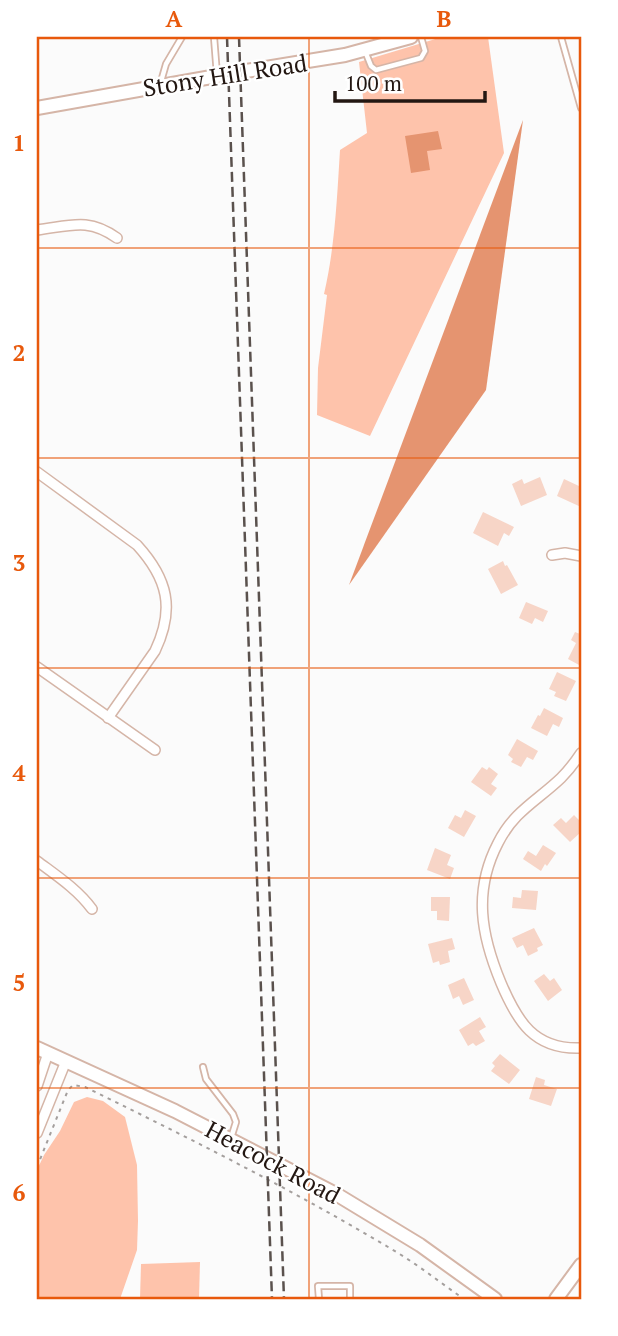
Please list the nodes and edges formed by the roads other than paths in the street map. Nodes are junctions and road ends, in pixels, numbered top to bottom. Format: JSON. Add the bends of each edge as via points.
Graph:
{"nodes":[{"id":1,"x":181,"y":37,"type":"edge"},
{"id":2,"x":214,"y":37,"type":"edge"},
{"id":3,"x":411,"y":37,"type":"edge"},
{"id":4,"x":421,"y":37,"type":"edge"},
{"id":5,"x":561,"y":37,"type":"edge"},
{"id":6,"x":365,"y":50,"type":"junction"},
{"id":7,"x":217,"y":76,"type":"junction"},
{"id":8,"x":160,"y":85,"type":"junction"},
{"id":9,"x":37,"y":108,"type":"edge"},
{"id":10,"x":581,"y":108,"type":"edge"},
{"id":11,"x":37,"y":230,"type":"edge"},
{"id":12,"x":117,"y":238,"type":"dead end"},
{"id":13,"x":37,"y":472,"type":"edge"},
{"id":14,"x":552,"y":555,"type":"dead end"},
{"id":15,"x":581,"y":556,"type":"edge"},
{"id":16,"x":37,"y":667,"type":"edge"},
{"id":17,"x":108,"y":718,"type":"junction"},
{"id":18,"x":155,"y":750,"type":"dead end"},
{"id":19,"x":581,"y":753,"type":"edge"},
{"id":20,"x":37,"y":861,"type":"edge"},
{"id":21,"x":92,"y":909,"type":"dead end"},
{"id":22,"x":581,"y":1048,"type":"edge"},
{"id":23,"x":42,"y":1051,"type":"edge"},
{"id":24,"x":66,"y":1061,"type":"junction"},
{"id":25,"x":203,"y":1067,"type":"dead end"},
{"id":26,"x":37,"y":1086,"type":"edge"},
{"id":27,"x":37,"y":1133,"type":"edge"},
{"id":28,"x":231,"y":1139,"type":"junction"},
{"id":29,"x":581,"y":1265,"type":"edge"},
{"id":30,"x":319,"y":1299,"type":"edge"},
{"id":31,"x":350,"y":1299,"type":"edge"},
{"id":32,"x":495,"y":1299,"type":"edge"},
{"id":33,"x":556,"y":1299,"type":"edge"}],
"edges":[{"from":1,"to":8,"type":"lane"},
{"from":2,"to":7,"type":"lane"},
{"from":3,"to":6,"type":"main road","name":"Stony Hill Road"},
{"from":4,"to":6,"type":"lane","via":[[425,51],[421,58],[376,70]]},
{"from":5,"to":10,"type":"lane"},
{"from":6,"to":7,"type":"main road","name":"Stony Hill Road"},
{"from":7,"to":8,"type":"main road","name":"Stony Hill Road"},
{"from":8,"to":9,"type":"main road","name":"Stony Hill Road"},
{"from":11,"to":12,"type":"street","via":[[85,224]]},
{"from":13,"to":17,"type":"street","via":[[137,545],[162,580],[167,606],[161,639]]},
{"from":14,"to":15,"type":"street"},
{"from":16,"to":17,"type":"street"},
{"from":17,"to":18,"type":"street"},
{"from":19,"to":22,"type":"street","via":[[507,828],[488,869],[483,903],[490,956],[512,1009],[538,1038]]},
{"from":20,"to":21,"type":"street","via":[[69,884]]},
{"from":23,"to":24,"type":"main road","name":"Heacock Road"},
{"from":23,"to":26,"type":"street"},
{"from":24,"to":27,"type":"street"},
{"from":24,"to":28,"type":"main road","name":"Heacock Road"},
{"from":25,"to":28,"type":"lane","via":[[206,1079],[233,1114],[236,1122]]},
{"from":28,"to":32,"type":"main road","name":"Heacock Road","via":[[386,1223]]},
{"from":29,"to":33,"type":"main road"},
{"from":30,"to":31,"type":"lane","via":[[318,1286],[350,1286]]}]}
